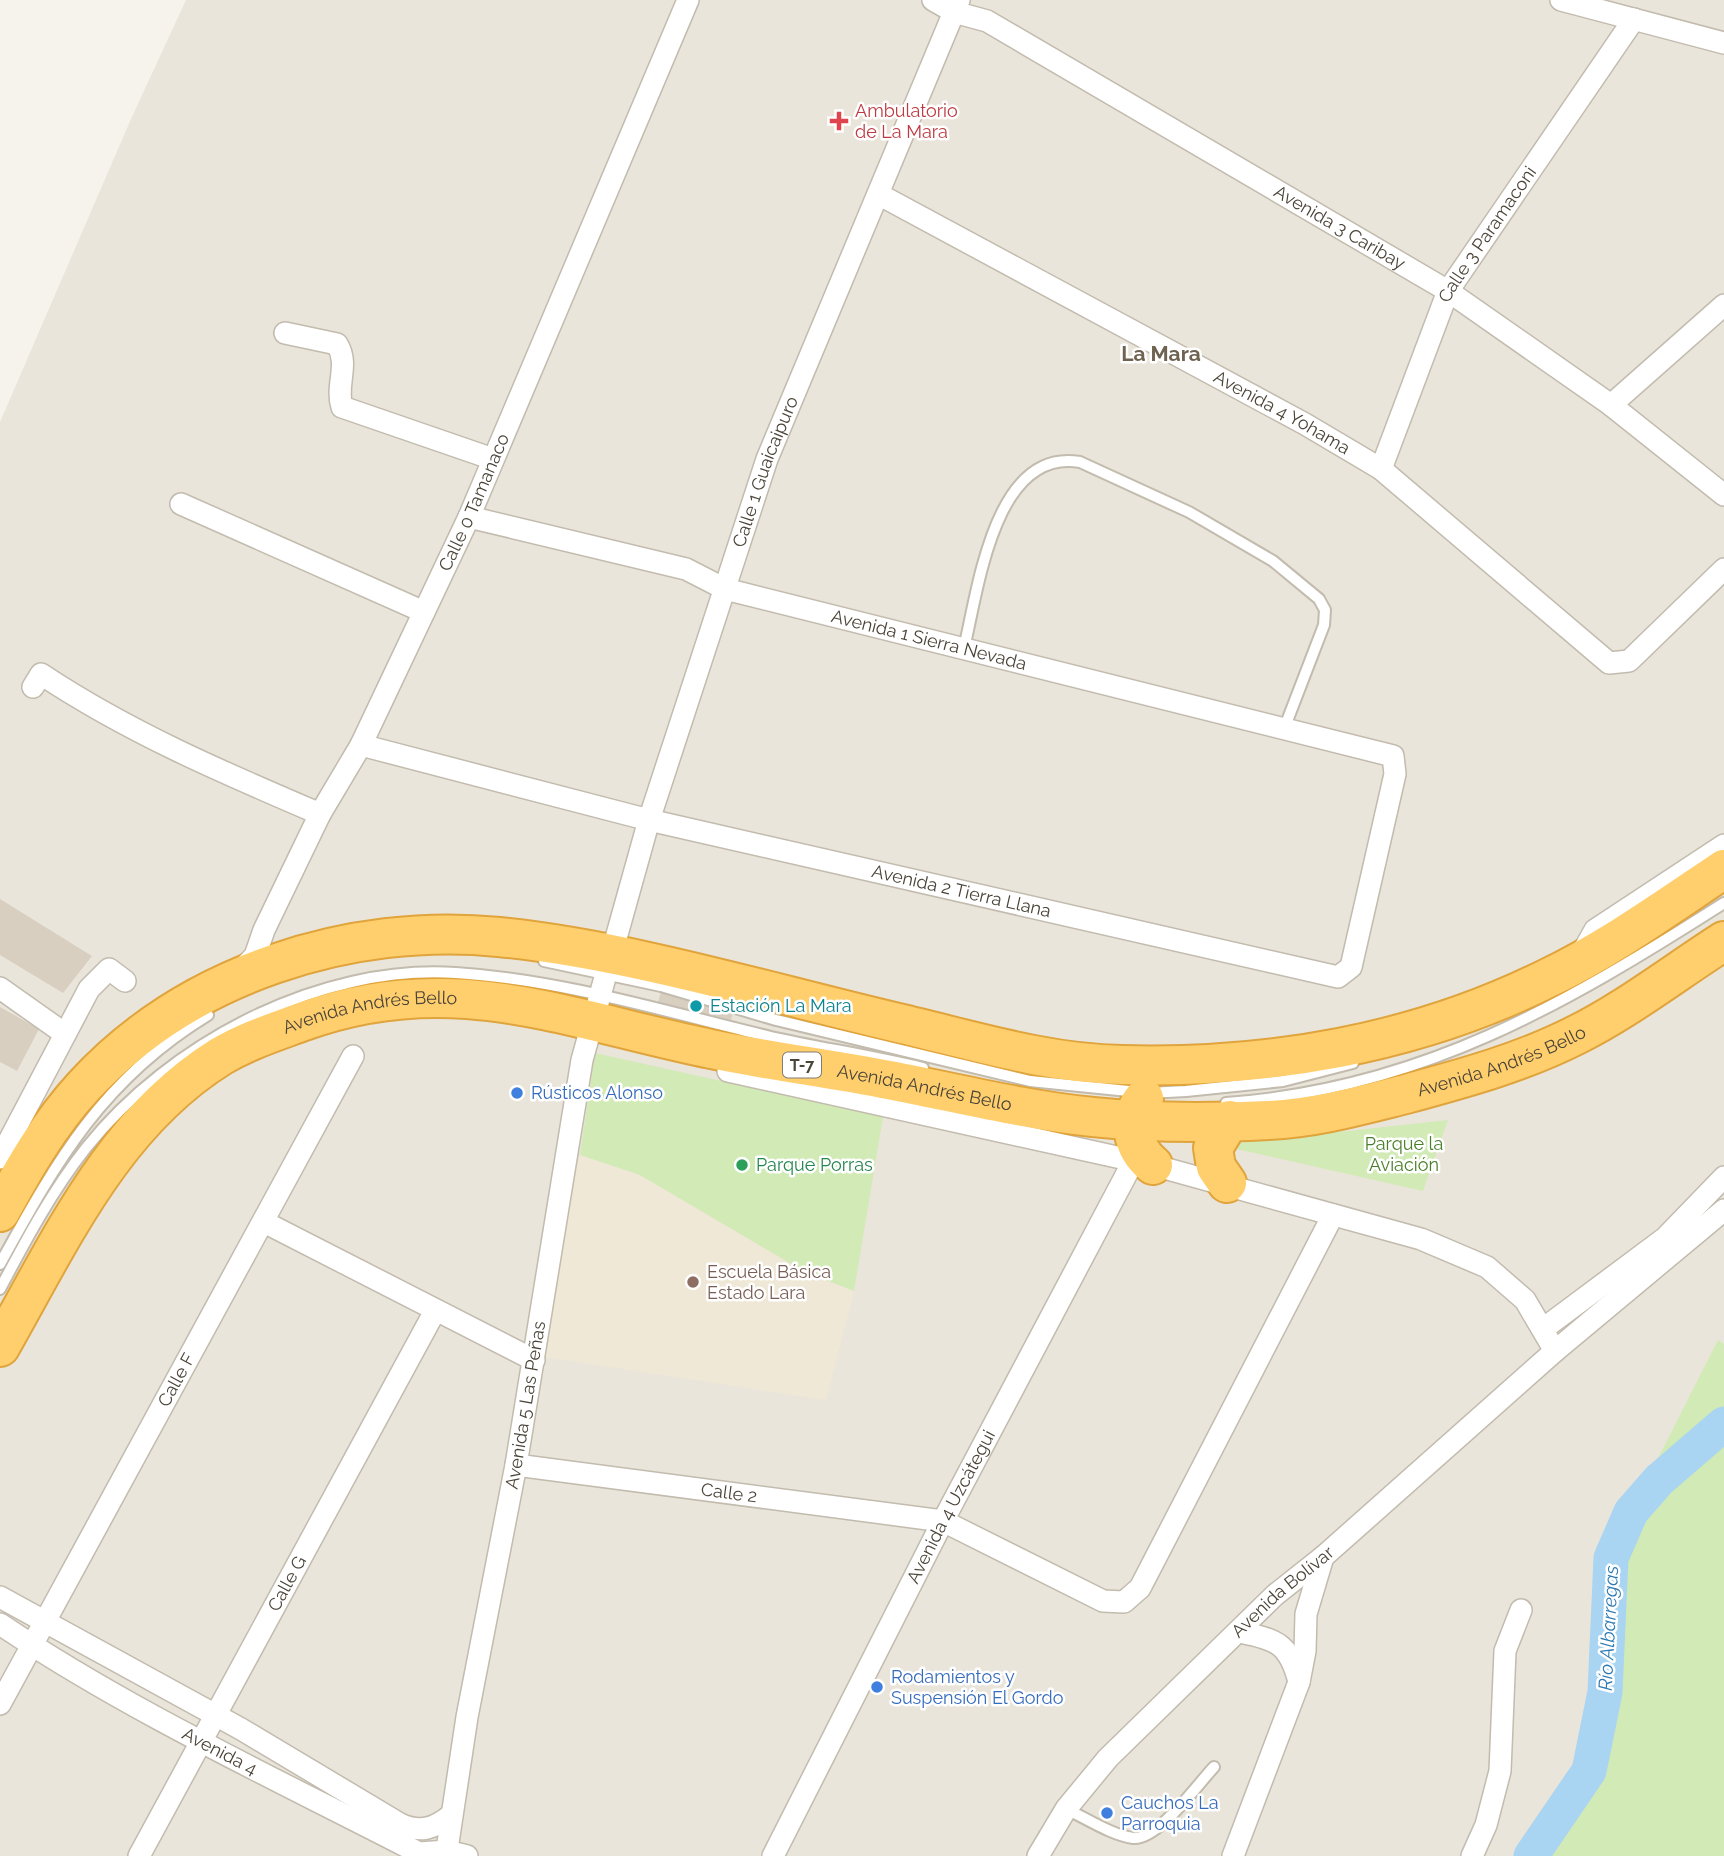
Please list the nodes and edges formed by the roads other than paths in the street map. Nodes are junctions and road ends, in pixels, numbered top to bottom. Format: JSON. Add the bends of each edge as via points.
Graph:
{"nodes":[{"id":1,"x":688,"y":0,"type":"edge"},
{"id":2,"x":933,"y":0,"type":"edge"},
{"id":3,"x":1561,"y":0,"type":"edge"},
{"id":4,"x":957,"y":6,"type":"edge"},
{"id":5,"x":1634,"y":19,"type":"junction"},
{"id":6,"x":1724,"y":43,"type":"edge"},
{"id":7,"x":880,"y":195,"type":"junction"},
{"id":8,"x":1448,"y":291,"type":"junction"},
{"id":9,"x":1724,"y":305,"type":"edge"},
{"id":10,"x":285,"y":333,"type":"dead end"},
{"id":11,"x":1611,"y":405,"type":"junction"},
{"id":12,"x":493,"y":459,"type":"junction"},
{"id":13,"x":1381,"y":469,"type":"junction"},
{"id":14,"x":1724,"y":495,"type":"edge"},
{"id":15,"x":181,"y":504,"type":"dead end"},
{"id":16,"x":469,"y":517,"type":"junction"},
{"id":17,"x":1724,"y":569,"type":"edge"},
{"id":18,"x":725,"y":589,"type":"junction"},
{"id":19,"x":424,"y":612,"type":"junction"},
{"id":20,"x":964,"y":648,"type":"junction"},
{"id":21,"x":33,"y":687,"type":"dead end"},
{"id":22,"x":1284,"y":729,"type":"junction"},
{"id":23,"x":361,"y":745,"type":"junction"},
{"id":24,"x":1393,"y":756,"type":"joint"},
{"id":25,"x":320,"y":814,"type":"junction"},
{"id":26,"x":649,"y":820,"type":"junction"},
{"id":27,"x":1724,"y":845,"type":"edge"},
{"id":28,"x":1724,"y":869,"type":"edge"},
{"id":29,"x":1724,"y":904,"type":"edge"},
{"id":30,"x":1657,"y":930,"type":"dead end"},
{"id":31,"x":1724,"y":941,"type":"edge"},
{"id":32,"x":532,"y":958,"type":"dead end"},
{"id":33,"x":1565,"y":977,"type":"junction"},
{"id":34,"x":125,"y":981,"type":"dead end"},
{"id":35,"x":603,"y":987,"type":"junction"},
{"id":36,"x":0,"y":988,"type":"edge"},
{"id":37,"x":221,"y":996,"type":"junction"},
{"id":38,"x":65,"y":1034,"type":"junction"},
{"id":39,"x":353,"y":1056,"type":"dead end"},
{"id":40,"x":1223,"y":1112,"type":"junction"},
{"id":41,"x":1146,"y":1122,"type":"junction"},
{"id":42,"x":0,"y":1158,"type":"edge"},
{"id":43,"x":1724,"y":1177,"type":"edge"},
{"id":44,"x":1227,"y":1183,"type":"junction"},
{"id":45,"x":1724,"y":1210,"type":"edge"},
{"id":46,"x":0,"y":1212,"type":"edge"},
{"id":47,"x":1333,"y":1215,"type":"junction"},
{"id":48,"x":264,"y":1222,"type":"junction"},
{"id":49,"x":0,"y":1264,"type":"edge"},
{"id":50,"x":0,"y":1289,"type":"edge"},
{"id":51,"x":435,"y":1311,"type":"junction"},
{"id":52,"x":1543,"y":1329,"type":"junction"},
{"id":53,"x":0,"y":1346,"type":"edge"},
{"id":54,"x":1555,"y":1351,"type":"junction"},
{"id":55,"x":534,"y":1360,"type":"junction"},
{"id":56,"x":516,"y":1465,"type":"junction"},
{"id":57,"x":943,"y":1521,"type":"junction"},
{"id":58,"x":1323,"y":1557,"type":"junction"},
{"id":59,"x":0,"y":1597,"type":"edge"},
{"id":60,"x":1521,"y":1610,"type":"dead end"},
{"id":61,"x":45,"y":1623,"type":"junction"},
{"id":62,"x":0,"y":1624,"type":"edge"},
{"id":63,"x":1240,"y":1632,"type":"junction"},
{"id":64,"x":32,"y":1646,"type":"junction"},
{"id":65,"x":1299,"y":1682,"type":"junction"},
{"id":66,"x":0,"y":1704,"type":"edge"},
{"id":67,"x":215,"y":1715,"type":"junction"},
{"id":68,"x":201,"y":1740,"type":"junction"},
{"id":69,"x":1214,"y":1767,"type":"dead end"},
{"id":70,"x":1066,"y":1810,"type":"junction"},
{"id":71,"x":451,"y":1815,"type":"junction"},
{"id":72,"x":453,"y":1854,"type":"edge"},
{"id":73,"x":139,"y":1856,"type":"edge"},
{"id":74,"x":773,"y":1856,"type":"edge"},
{"id":75,"x":1038,"y":1856,"type":"edge"},
{"id":76,"x":1233,"y":1856,"type":"edge"},
{"id":77,"x":1472,"y":1856,"type":"edge"}],
"edges":[{"from":1,"to":12,"type":"street","name":"Calle 0 Tamanaco"},
{"from":2,"to":4,"type":"street","name":"Avenida 3 Caribay"},
{"from":3,"to":5,"type":"street"},
{"from":4,"to":7,"type":"street","name":"Calle 1 Guaicaipuro"},
{"from":4,"to":8,"type":"street","name":"Avenida 3 Caribay"},
{"from":5,"to":6,"type":"street"},
{"from":5,"to":8,"type":"street","name":"Calle 3 Paramaconi"},
{"from":7,"to":13,"type":"street","name":"Avenida 4 Yohama"},
{"from":7,"to":18,"type":"street","name":"Calle 1 Guaicaipuro","via":[[767,459]]},
{"from":8,"to":11,"type":"street","name":"Avenida 3 Caribay"},
{"from":8,"to":13,"type":"street","name":"Calle 3 Paramaconi"},
{"from":9,"to":11,"type":"street"},
{"from":10,"to":12,"type":"street","via":[[337,344],[345,356],[339,397],[342,407]]},
{"from":11,"to":14,"type":"street","name":"Avenida 3 Caribay"},
{"from":12,"to":16,"type":"street","name":"Calle 0 Tamanaco"},
{"from":13,"to":17,"type":"street","name":"Avenida 4 Yohama","via":[[1609,663],[1629,661]]},
{"from":15,"to":19,"type":"street"},
{"from":16,"to":18,"type":"street","name":"Avenida 1 Sierra Nevada","via":[[686,569]]},
{"from":16,"to":19,"type":"street","name":"Calle 0 Tamanaco"},
{"from":18,"to":20,"type":"street","name":"Avenida 1 Sierra Nevada"},
{"from":18,"to":26,"type":"street","name":"Calle 1 Guaicaipuro"},
{"from":19,"to":23,"type":"street","name":"Calle 0 Tamanaco"},
{"from":20,"to":22,"type":"street","name":"Avenida 1 Sierra Nevada"},
{"from":20,"to":22,"type":"lane","via":[[996,522],[1008,498],[1043,467],[1061,459],[1080,462],[1189,512],[1273,561],[1319,599],[1325,610],[1324,625]]},
{"from":21,"to":25,"type":"street","via":[[41,674],[94,709],[163,745]]},
{"from":22,"to":24,"type":"street","name":"Avenida 1 Sierra Nevada"},
{"from":23,"to":25,"type":"street","name":"Calle 0 Tamanaco"},
{"from":23,"to":26,"type":"street","name":"Avenida 2 Tierra Llana"},
{"from":24,"to":26,"type":"street","name":"Avenida 2 Tierra Llana","via":[[1395,774],[1351,967],[1338,977]]},
{"from":25,"to":37,"type":"street","name":"Calle 0 Tamanaco","via":[[255,956]]},
{"from":26,"to":35,"type":"street","name":"Calle 1 Guaicaipuro"},
{"from":27,"to":33,"type":"street","via":[[1595,930]]},
{"from":28,"to":33,"type":"highway","name":"Avenida Andrés Bello","number":"T-7"},
{"from":29,"to":40,"type":"lane","via":[[1563,1002],[1452,1052]]},
{"from":30,"to":33,"type":"lane"},
{"from":31,"to":40,"type":"highway","name":"Avenida Andrés Bello","number":"T-7","via":[[1578,1035],[1477,1075],[1338,1111],[1271,1120]]},
{"from":32,"to":35,"type":"lane"},
{"from":33,"to":41,"type":"highway","name":"Avenida Andrés Bello","number":"T-7","via":[[1362,1052],[1257,1061]]},
{"from":34,"to":38,"type":"street","via":[[109,969],[89,989]]},
{"from":35,"to":37,"type":"highway","name":"Avenida Andrés Bello","number":"T-7","via":[[498,937],[416,935],[310,952]]},
{"from":35,"to":41,"type":"highway","name":"Avenida Andrés Bello","number":"T-7","via":[[707,1048],[962,1096]]},
{"from":35,"to":41,"type":"highway","name":"Avenida Andrés Bello","number":"T-7","via":[[1024,1052]]},
{"from":35,"to":50,"type":"lane","via":[[453,973],[403,975],[336,988],[255,1016],[183,1057],[106,1125],[61,1182]]},
{"from":35,"to":53,"type":"highway","name":"Avenida Andrés Bello","number":"T-7","via":[[493,1000],[398,998],[331,1011],[217,1059],[163,1102],[111,1157]]},
{"from":35,"to":55,"type":"street","name":"Avenida 5 Las Peñas","via":[[582,1060]]},
{"from":36,"to":38,"type":"street"},
{"from":37,"to":46,"type":"highway","name":"Avenida Andrés Bello","number":"T-7","via":[[141,1035],[89,1081],[45,1136]]},
{"from":37,"to":49,"type":"lane","via":[[104,1102],[54,1167]]},
{"from":38,"to":42,"type":"street"},
{"from":39,"to":48,"type":"street","name":"Calle F"},
{"from":40,"to":41,"type":"highway","name":"Avenida Andrés Bello","number":"T-7"},
{"from":40,"to":44,"type":"highway","via":[[1213,1148],[1216,1167]]},
{"from":41,"to":44,"type":"street"},
{"from":41,"to":57,"type":"street","name":"Avenida 4 Uzcátegui"},
{"from":43,"to":52,"type":"street","via":[[1665,1238]]},
{"from":44,"to":47,"type":"street"},
{"from":45,"to":54,"type":"street","name":"Avenida Bolívar"},
{"from":47,"to":52,"type":"street","via":[[1421,1240],[1487,1268],[1525,1300]]},
{"from":47,"to":57,"type":"street","name":"Calle 2","via":[[1140,1588],[1124,1602],[1103,1601]]},
{"from":48,"to":51,"type":"street"},
{"from":48,"to":61,"type":"street","name":"Calle F"},
{"from":51,"to":55,"type":"street"},
{"from":51,"to":67,"type":"street","name":"Calle G"},
{"from":52,"to":54,"type":"street"},
{"from":54,"to":58,"type":"street","name":"Avenida Bolívar"},
{"from":55,"to":56,"type":"street","name":"Avenida 5 Las Peñas"},
{"from":56,"to":57,"type":"street","name":"Calle 2"},
{"from":56,"to":71,"type":"street","name":"Avenida 5 Las Peñas"},
{"from":57,"to":74,"type":"street","name":"Avenida 4 Uzcátegui"},
{"from":58,"to":63,"type":"street","name":"Avenida Bolívar","via":[[1275,1595]]},
{"from":58,"to":65,"type":"street","via":[[1306,1614]]},
{"from":59,"to":61,"type":"street"},
{"from":60,"to":77,"type":"street","via":[[1506,1651],[1500,1771],[1486,1825]]},
{"from":61,"to":64,"type":"street","name":"Calle F"},
{"from":61,"to":67,"type":"street"},
{"from":62,"to":64,"type":"street","name":"Avenida 4"},
{"from":63,"to":65,"type":"street","via":[[1274,1641],[1287,1650]]},
{"from":63,"to":70,"type":"street","name":"Avenida Bolívar","via":[[1108,1758]]},
{"from":64,"to":66,"type":"street","name":"Calle F"},
{"from":64,"to":68,"type":"street","name":"Avenida 4"},
{"from":65,"to":76,"type":"street"},
{"from":67,"to":68,"type":"street","name":"Calle G"},
{"from":67,"to":71,"type":"street","via":[[408,1827],[428,1828]]},
{"from":68,"to":72,"type":"street","name":"Avenida 4","via":[[419,1853]]},
{"from":68,"to":73,"type":"street","name":"Calle G"},
{"from":69,"to":70,"type":"lane","via":[[1144,1838],[1126,1837]]},
{"from":70,"to":75,"type":"street","name":"Avenida Bolívar"},
{"from":71,"to":72,"type":"street","name":"Avenida 5 Las Peñas"}]}
